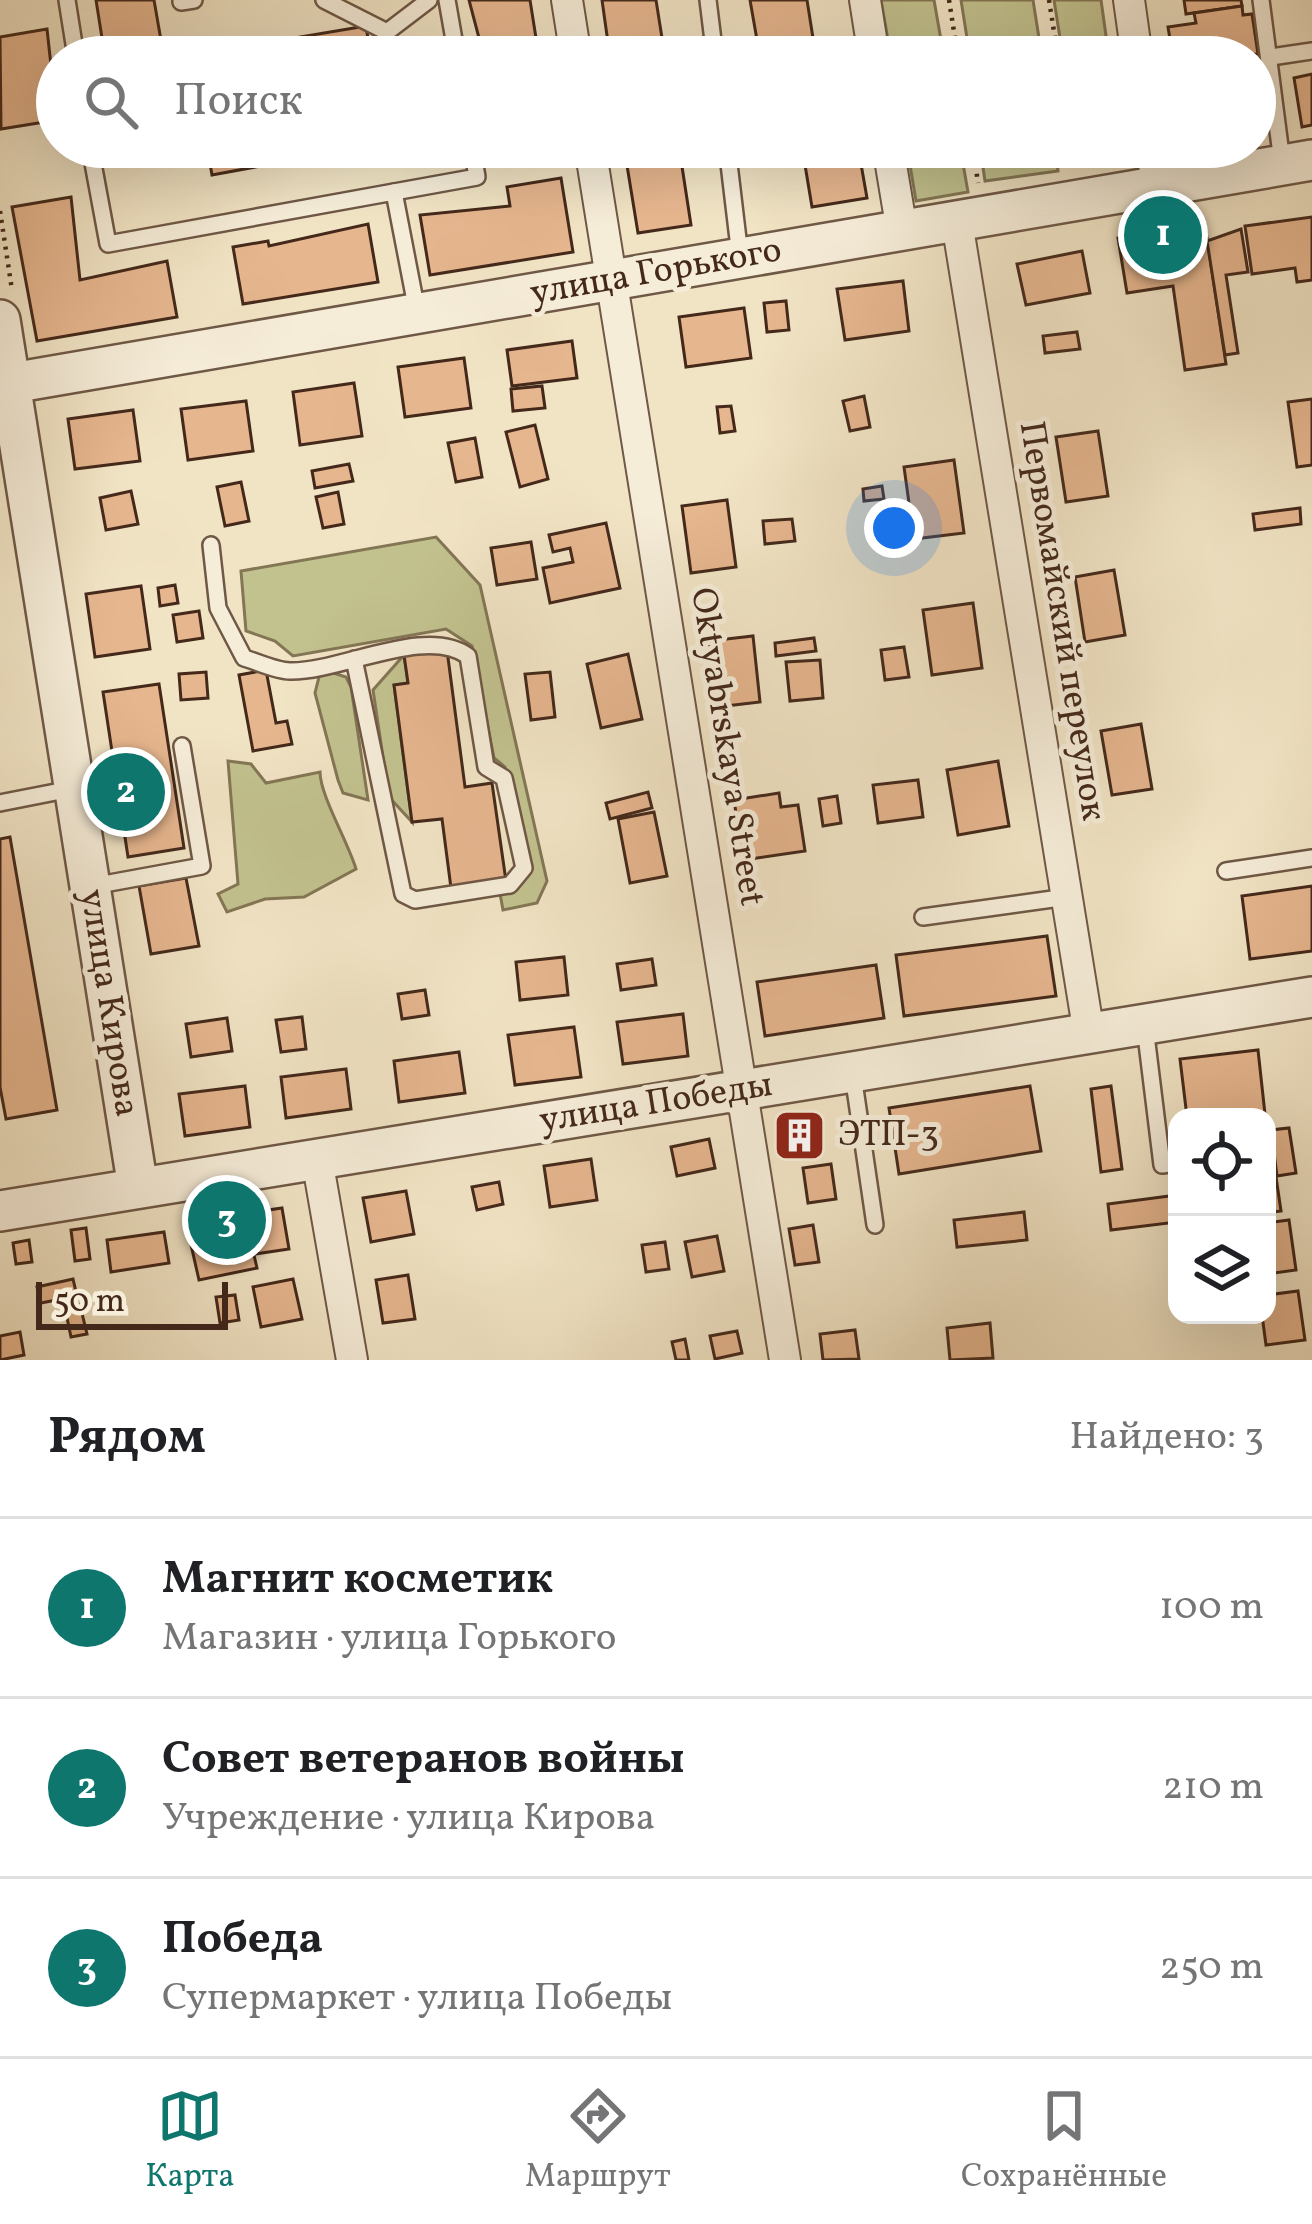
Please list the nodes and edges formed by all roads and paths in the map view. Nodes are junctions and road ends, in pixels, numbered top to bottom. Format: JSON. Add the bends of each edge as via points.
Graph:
{"nodes":[{"id":1,"x":68,"y":0,"type":"edge"},
{"id":2,"x":324,"y":0,"type":"edge"},
{"id":3,"x":429,"y":0,"type":"edge"},
{"id":4,"x":447,"y":0,"type":"edge"},
{"id":5,"x":567,"y":0,"type":"edge"},
{"id":6,"x":708,"y":0,"type":"edge"},
{"id":7,"x":865,"y":0,"type":"edge"},
{"id":8,"x":950,"y":0,"type":"edge"},
{"id":9,"x":1049,"y":0,"type":"edge"},
{"id":10,"x":1129,"y":0,"type":"edge"},
{"id":11,"x":1261,"y":0,"type":"edge"},
{"id":12,"x":73,"y":36,"type":"edge"},
{"id":13,"x":453,"y":36,"type":"edge"},
{"id":14,"x":573,"y":36,"type":"edge"},
{"id":15,"x":712,"y":36,"type":"edge"},
{"id":16,"x":871,"y":36,"type":"edge"},
{"id":17,"x":955,"y":36,"type":"edge"},
{"id":18,"x":1055,"y":36,"type":"edge"},
{"id":19,"x":1134,"y":36,"type":"edge"},
{"id":20,"x":1267,"y":36,"type":"edge"},
{"id":21,"x":1312,"y":51,"type":"edge"},
{"id":22,"x":1276,"y":56,"type":"edge"},
{"id":23,"x":1276,"y":77,"type":"edge"},
{"id":24,"x":1298,"y":163,"type":"edge"},
{"id":25,"x":94,"y":168,"type":"edge"},
{"id":26,"x":476,"y":168,"type":"edge"},
{"id":27,"x":593,"y":168,"type":"edge"},
{"id":28,"x":729,"y":168,"type":"edge"},
{"id":29,"x":892,"y":168,"type":"edge"},
{"id":30,"x":972,"y":168,"type":"edge"},
{"id":31,"x":1075,"y":168,"type":"edge"},
{"id":32,"x":1155,"y":168,"type":"edge"},
{"id":33,"x":1269,"y":168,"type":"edge"},
{"id":34,"x":1077,"y":180,"type":"dead end"},
{"id":35,"x":1158,"y":187,"type":"junction"},
{"id":36,"x":394,"y":192,"type":"junction"},
{"id":37,"x":969,"y":210,"type":"junction"},
{"id":38,"x":0,"y":211,"type":"edge"},
{"id":39,"x":902,"y":231,"type":"junction"},
{"id":40,"x":740,"y":259,"type":"junction"},
{"id":41,"x":611,"y":280,"type":"junction"},
{"id":42,"x":7,"y":311,"type":"edge"},
{"id":43,"x":418,"y":314,"type":"junction"},
{"id":44,"x":5,"y":384,"type":"edge"},
{"id":45,"x":211,"y":545,"type":"dead end"},
{"id":46,"x":354,"y":659,"type":"junction"},
{"id":47,"x":182,"y":746,"type":"dead end"},
{"id":48,"x":74,"y":788,"type":"junction"},
{"id":49,"x":0,"y":803,"type":"edge"},
{"id":50,"x":1312,"y":858,"type":"edge"},
{"id":51,"x":1226,"y":871,"type":"dead end"},
{"id":52,"x":90,"y":887,"type":"junction"},
{"id":53,"x":1066,"y":897,"type":"junction"},
{"id":54,"x":923,"y":917,"type":"dead end"},
{"id":55,"x":1312,"y":1000,"type":"edge"},
{"id":56,"x":1145,"y":1024,"type":"junction"},
{"id":57,"x":1089,"y":1034,"type":"junction"},
{"id":58,"x":852,"y":1072,"type":"junction"},
{"id":59,"x":742,"y":1090,"type":"junction"},
{"id":60,"x":317,"y":1159,"type":"junction"},
{"id":61,"x":1168,"y":1164,"type":"edge"},
{"id":62,"x":138,"y":1188,"type":"junction"},
{"id":63,"x":0,"y":1211,"type":"edge"},
{"id":64,"x":874,"y":1225,"type":"dead end"},
{"id":65,"x":352,"y":1360,"type":"edge"},
{"id":66,"x":785,"y":1360,"type":"edge"}],
"edges":[{"from":1,"to":12,"type":"lane"},
{"from":2,"to":3,"type":"lane","via":[[387,32]]},
{"from":4,"to":13,"type":"lane"},
{"from":5,"to":14,"type":"street"},
{"from":6,"to":15,"type":"lane"},
{"from":7,"to":16,"type":"street"},
{"from":8,"to":17,"type":"path"},
{"from":9,"to":18,"type":"path"},
{"from":10,"to":19,"type":"street"},
{"from":11,"to":20,"type":"lane"},
{"from":21,"to":22,"type":"lane"},
{"from":23,"to":24,"type":"lane"},
{"from":25,"to":36,"type":"lane","via":[[108,244]]},
{"from":26,"to":36,"type":"lane","via":[[477,177]]},
{"from":27,"to":41,"type":"street","name":"Oktyabrskaya Street"},
{"from":28,"to":40,"type":"lane"},
{"from":29,"to":39,"type":"street"},
{"from":30,"to":37,"type":"path"},
{"from":31,"to":34,"type":"path"},
{"from":32,"to":35,"type":"street"},
{"from":33,"to":35,"type":"street","name":"улица Горького"},
{"from":35,"to":37,"type":"street","name":"улица Горького"},
{"from":36,"to":43,"type":"lane"},
{"from":37,"to":39,"type":"street","name":"улица Горького"},
{"from":37,"to":53,"type":"street","name":"Первомайский переулок"},
{"from":38,"to":42,"type":"path"},
{"from":39,"to":40,"type":"street","name":"улица Горького"},
{"from":40,"to":41,"type":"street","name":"улица Горького"},
{"from":41,"to":43,"type":"street","name":"улица Горького"},
{"from":41,"to":59,"type":"street","name":"Oktyabrskaya Street"},
{"from":42,"to":44,"type":"street","name":"улица Кирова"},
{"from":43,"to":44,"type":"street","name":"улица Горького"},
{"from":44,"to":48,"type":"street","name":"улица Кирова"},
{"from":45,"to":46,"type":"lane","via":[[218,608],[244,658],[290,671]]},
{"from":46,"to":46,"type":"lane","via":[[430,645],[468,656],[486,767],[504,778],[520,878],[415,900],[403,894]]},
{"from":47,"to":52,"type":"lane","via":[[202,866]]},
{"from":48,"to":49,"type":"lane"},
{"from":48,"to":52,"type":"street","name":"улица Кирова"},
{"from":50,"to":51,"type":"lane"},
{"from":52,"to":62,"type":"street","name":"улица Кирова"},
{"from":53,"to":54,"type":"lane"},
{"from":53,"to":57,"type":"street","name":"Первомайский переулок"},
{"from":55,"to":56,"type":"street","name":"улица Победы"},
{"from":56,"to":57,"type":"street","name":"улица Победы"},
{"from":56,"to":61,"type":"lane","via":[[1162,1165]]},
{"from":57,"to":58,"type":"street","name":"улица Победы"},
{"from":58,"to":59,"type":"street","name":"улица Победы"},
{"from":58,"to":64,"type":"lane"},
{"from":59,"to":60,"type":"street","name":"улица Победы"},
{"from":59,"to":66,"type":"street","name":"Oktyabrskaya Street"},
{"from":60,"to":62,"type":"street","name":"улица Победы"},
{"from":60,"to":65,"type":"street"},
{"from":62,"to":63,"type":"street","name":"улица Победы"}]}
